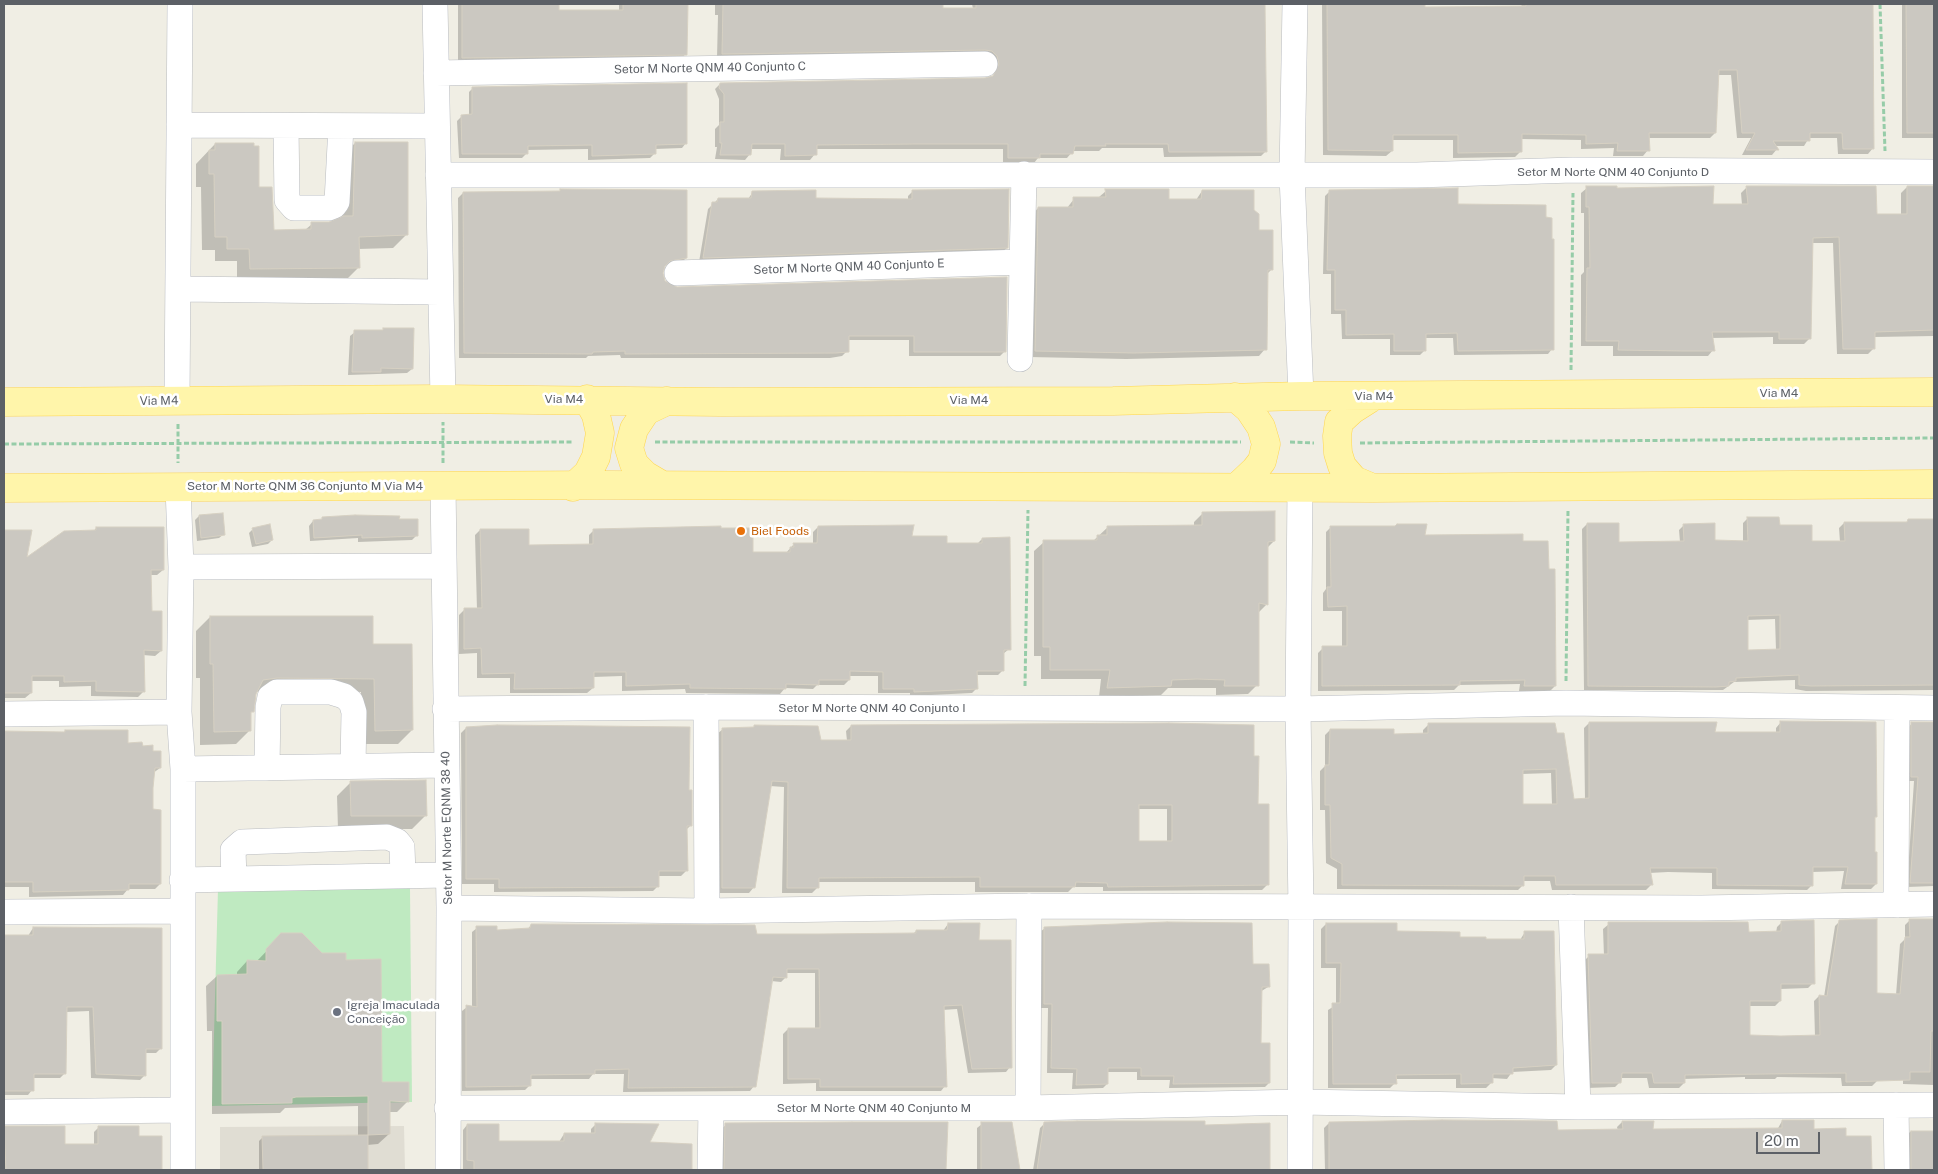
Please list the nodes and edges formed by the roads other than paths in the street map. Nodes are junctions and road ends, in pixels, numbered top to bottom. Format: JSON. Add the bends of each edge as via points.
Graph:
{"nodes":[{"id":1,"x":180,"y":4,"type":"edge"},
{"id":2,"x":435,"y":4,"type":"edge"},
{"id":3,"x":1294,"y":4,"type":"edge"},
{"id":4,"x":984,"y":64,"type":"dead end"},
{"id":5,"x":436,"y":73,"type":"junction"},
{"id":6,"x":179,"y":125,"type":"junction"},
{"id":7,"x":286,"y":126,"type":"junction"},
{"id":8,"x":340,"y":126,"type":"junction"},
{"id":9,"x":437,"y":126,"type":"junction"},
{"id":10,"x":1934,"y":172,"type":"edge"},
{"id":11,"x":1024,"y":174,"type":"junction"},
{"id":12,"x":438,"y":175,"type":"junction"},
{"id":13,"x":1292,"y":175,"type":"junction"},
{"id":14,"x":1022,"y":262,"type":"junction"},
{"id":15,"x":677,"y":273,"type":"dead end"},
{"id":16,"x":178,"y":289,"type":"junction"},
{"id":17,"x":440,"y":292,"type":"junction"},
{"id":18,"x":1020,"y":359,"type":"dead end"},
{"id":19,"x":1934,"y":392,"type":"edge"},
{"id":20,"x":1301,"y":396,"type":"junction"},
{"id":21,"x":1374,"y":396,"type":"junction"},
{"id":22,"x":1235,"y":397,"type":"junction"},
{"id":23,"x":443,"y":399,"type":"junction"},
{"id":24,"x":588,"y":399,"type":"junction"},
{"id":25,"x":177,"y":401,"type":"junction"},
{"id":26,"x":667,"y":401,"type":"junction"},
{"id":27,"x":4,"y":402,"type":"edge"},
{"id":28,"x":1934,"y":484,"type":"edge"},
{"id":29,"x":443,"y":485,"type":"junction"},
{"id":30,"x":662,"y":485,"type":"junction"},
{"id":31,"x":178,"y":487,"type":"junction"},
{"id":32,"x":573,"y":487,"type":"junction"},
{"id":33,"x":1237,"y":487,"type":"junction"},
{"id":34,"x":1300,"y":487,"type":"junction"},
{"id":35,"x":4,"y":488,"type":"edge"},
{"id":36,"x":1373,"y":488,"type":"junction"},
{"id":37,"x":443,"y":566,"type":"junction"},
{"id":38,"x":181,"y":567,"type":"junction"},
{"id":39,"x":706,"y":707,"type":"junction"},
{"id":40,"x":1934,"y":708,"type":"edge"},
{"id":41,"x":445,"y":709,"type":"junction"},
{"id":42,"x":1298,"y":709,"type":"junction"},
{"id":43,"x":1897,"y":709,"type":"junction"},
{"id":44,"x":179,"y":712,"type":"junction"},
{"id":45,"x":4,"y":714,"type":"edge"},
{"id":46,"x":446,"y":765,"type":"junction"},
{"id":47,"x":353,"y":766,"type":"junction"},
{"id":48,"x":267,"y":768,"type":"junction"},
{"id":49,"x":183,"y":769,"type":"junction"},
{"id":50,"x":403,"y":875,"type":"junction"},
{"id":51,"x":447,"y":875,"type":"junction"},
{"id":52,"x":234,"y":879,"type":"junction"},
{"id":53,"x":182,"y":880,"type":"junction"},
{"id":54,"x":1934,"y":904,"type":"edge"},
{"id":55,"x":1896,"y":905,"type":"junction"},
{"id":56,"x":1029,"y":906,"type":"junction"},
{"id":57,"x":1571,"y":907,"type":"junction"},
{"id":58,"x":449,"y":908,"type":"junction"},
{"id":59,"x":1301,"y":908,"type":"junction"},
{"id":60,"x":182,"y":911,"type":"junction"},
{"id":61,"x":707,"y":911,"type":"junction"},
{"id":62,"x":4,"y":912,"type":"edge"},
{"id":63,"x":1300,"y":1102,"type":"junction"},
{"id":64,"x":1896,"y":1105,"type":"junction"},
{"id":65,"x":1934,"y":1105,"type":"edge"},
{"id":66,"x":1578,"y":1107,"type":"junction"},
{"id":67,"x":447,"y":1108,"type":"junction"},
{"id":68,"x":711,"y":1108,"type":"junction"},
{"id":69,"x":1028,"y":1108,"type":"junction"},
{"id":70,"x":183,"y":1110,"type":"junction"},
{"id":71,"x":4,"y":1112,"type":"edge"},
{"id":72,"x":184,"y":1170,"type":"edge"},
{"id":73,"x":448,"y":1170,"type":"edge"},
{"id":74,"x":710,"y":1170,"type":"edge"},
{"id":75,"x":1300,"y":1170,"type":"edge"},
{"id":76,"x":1897,"y":1170,"type":"edge"}],
"edges":[{"from":1,"to":6,"type":"street"},
{"from":2,"to":5,"type":"street"},
{"from":3,"to":13,"type":"street"},
{"from":4,"to":5,"type":"street","name":"Setor M Norte QNM 40 Conjunto C"},
{"from":5,"to":9,"type":"street"},
{"from":6,"to":7,"type":"street"},
{"from":6,"to":16,"type":"street"},
{"from":7,"to":8,"type":"street"},
{"from":7,"to":8,"type":"street","via":[[288,200],[294,208],[328,208],[337,202]]},
{"from":8,"to":9,"type":"street"},
{"from":9,"to":12,"type":"street"},
{"from":10,"to":13,"type":"street","name":"Setor M Norte QNM 40 Conjunto D","via":[[1573,170]]},
{"from":11,"to":12,"type":"street","name":"Setor M Norte QNM 40 Conjunto D"},
{"from":11,"to":13,"type":"street","name":"Setor M Norte QNM 40 Conjunto D"},
{"from":11,"to":14,"type":"street"},
{"from":12,"to":17,"type":"street"},
{"from":13,"to":20,"type":"street"},
{"from":14,"to":15,"type":"street","name":"Setor M Norte QNM 40 Conjunto E"},
{"from":14,"to":18,"type":"street"},
{"from":16,"to":17,"type":"street"},
{"from":16,"to":25,"type":"street"},
{"from":17,"to":23,"type":"street"},
{"from":19,"to":21,"type":"main road","name":"Via M4"},
{"from":20,"to":21,"type":"main road","name":"Via M4"},
{"from":20,"to":22,"type":"main road","name":"Via M4"},
{"from":21,"to":36,"type":"main road","via":[[1339,422],[1337,443],[1342,466],[1354,480]]},
{"from":22,"to":26,"type":"main road","name":"Via M4","via":[[1113,401]]},
{"from":22,"to":33,"type":"main road","via":[[1261,426],[1265,442],[1262,460]]},
{"from":23,"to":24,"type":"main road","name":"Via M4"},
{"from":23,"to":25,"type":"main road","name":"Via M4"},
{"from":24,"to":26,"type":"main road","name":"Via M4"},
{"from":24,"to":32,"type":"main road","via":[[600,434],[596,457],[588,473]]},
{"from":25,"to":27,"type":"main road","name":"Via M4"},
{"from":26,"to":30,"type":"main road","via":[[646,411],[634,429],[629,448],[634,464]]},
{"from":28,"to":36,"type":"main road"},
{"from":29,"to":31,"type":"main road","name":"Setor M Norte QNM 36 Conjunto M Via M4"},
{"from":29,"to":32,"type":"main road","name":"Setor M Norte QNM 36 Conjunto M Via M4"},
{"from":29,"to":37,"type":"street","name":"Setor M Norte EQNM 38 40"},
{"from":30,"to":32,"type":"main road","name":"Setor M Norte QNM 36 Conjunto M Via M4"},
{"from":30,"to":33,"type":"main road"},
{"from":31,"to":35,"type":"main road","name":"Setor M Norte QNM 36 Conjunto M Via M4"},
{"from":31,"to":38,"type":"street"},
{"from":33,"to":34,"type":"main road"},
{"from":34,"to":36,"type":"main road"},
{"from":34,"to":42,"type":"street"},
{"from":37,"to":38,"type":"street"},
{"from":37,"to":41,"type":"street","name":"Setor M Norte EQNM 38 40"},
{"from":38,"to":44,"type":"street"},
{"from":39,"to":41,"type":"street","name":"Setor M Norte QNM 40 Conjunto I"},
{"from":39,"to":42,"type":"street","name":"Setor M Norte QNM 40 Conjunto I"},
{"from":39,"to":61,"type":"street"},
{"from":40,"to":43,"type":"street","name":"Setor M Norte QNM 40 Conjunto I"},
{"from":41,"to":46,"type":"street","name":"Setor M Norte EQNM 38 40"},
{"from":42,"to":43,"type":"street","name":"Setor M Norte QNM 40 Conjunto I","via":[[1566,703]]},
{"from":42,"to":59,"type":"street"},
{"from":43,"to":55,"type":"street"},
{"from":44,"to":45,"type":"street"},
{"from":44,"to":49,"type":"street"},
{"from":46,"to":47,"type":"street"},
{"from":46,"to":51,"type":"street","name":"Setor M Norte EQNM 38 40"},
{"from":47,"to":48,"type":"street"},
{"from":47,"to":48,"type":"street","via":[[354,712],[351,702],[331,692],[277,692],[270,697],[268,707]]},
{"from":48,"to":49,"type":"street"},
{"from":49,"to":53,"type":"street"},
{"from":50,"to":51,"type":"street"},
{"from":50,"to":52,"type":"street"},
{"from":50,"to":52,"type":"street","via":[[402,847],[393,838],[386,837],[242,842],[233,850]]},
{"from":51,"to":58,"type":"street","name":"Setor M Norte EQNM 38 40"},
{"from":52,"to":53,"type":"street"},
{"from":53,"to":60,"type":"street"},
{"from":54,"to":55,"type":"street"},
{"from":55,"to":57,"type":"street"},
{"from":56,"to":59,"type":"street"},
{"from":56,"to":61,"type":"street"},
{"from":56,"to":69,"type":"street"},
{"from":57,"to":59,"type":"street"},
{"from":57,"to":66,"type":"street"},
{"from":58,"to":61,"type":"street"},
{"from":58,"to":67,"type":"street","name":"Setor M Norte EQNM 38 40"},
{"from":59,"to":63,"type":"street"},
{"from":60,"to":62,"type":"street"},
{"from":60,"to":70,"type":"street"},
{"from":63,"to":66,"type":"street","name":"Setor M Norte QNM 40 Conjunto M"},
{"from":63,"to":69,"type":"street","name":"Setor M Norte QNM 40 Conjunto M"},
{"from":63,"to":75,"type":"street"},
{"from":64,"to":65,"type":"street","name":"Setor M Norte QNM 40 Conjunto M"},
{"from":64,"to":66,"type":"street","name":"Setor M Norte QNM 40 Conjunto M"},
{"from":64,"to":76,"type":"street"},
{"from":67,"to":68,"type":"street","name":"Setor M Norte QNM 40 Conjunto M"},
{"from":67,"to":73,"type":"street","name":"Setor M Norte EQNM 38 40"},
{"from":68,"to":69,"type":"street","name":"Setor M Norte QNM 40 Conjunto M"},
{"from":68,"to":74,"type":"street"},
{"from":70,"to":71,"type":"street"},
{"from":70,"to":72,"type":"street"}]}
